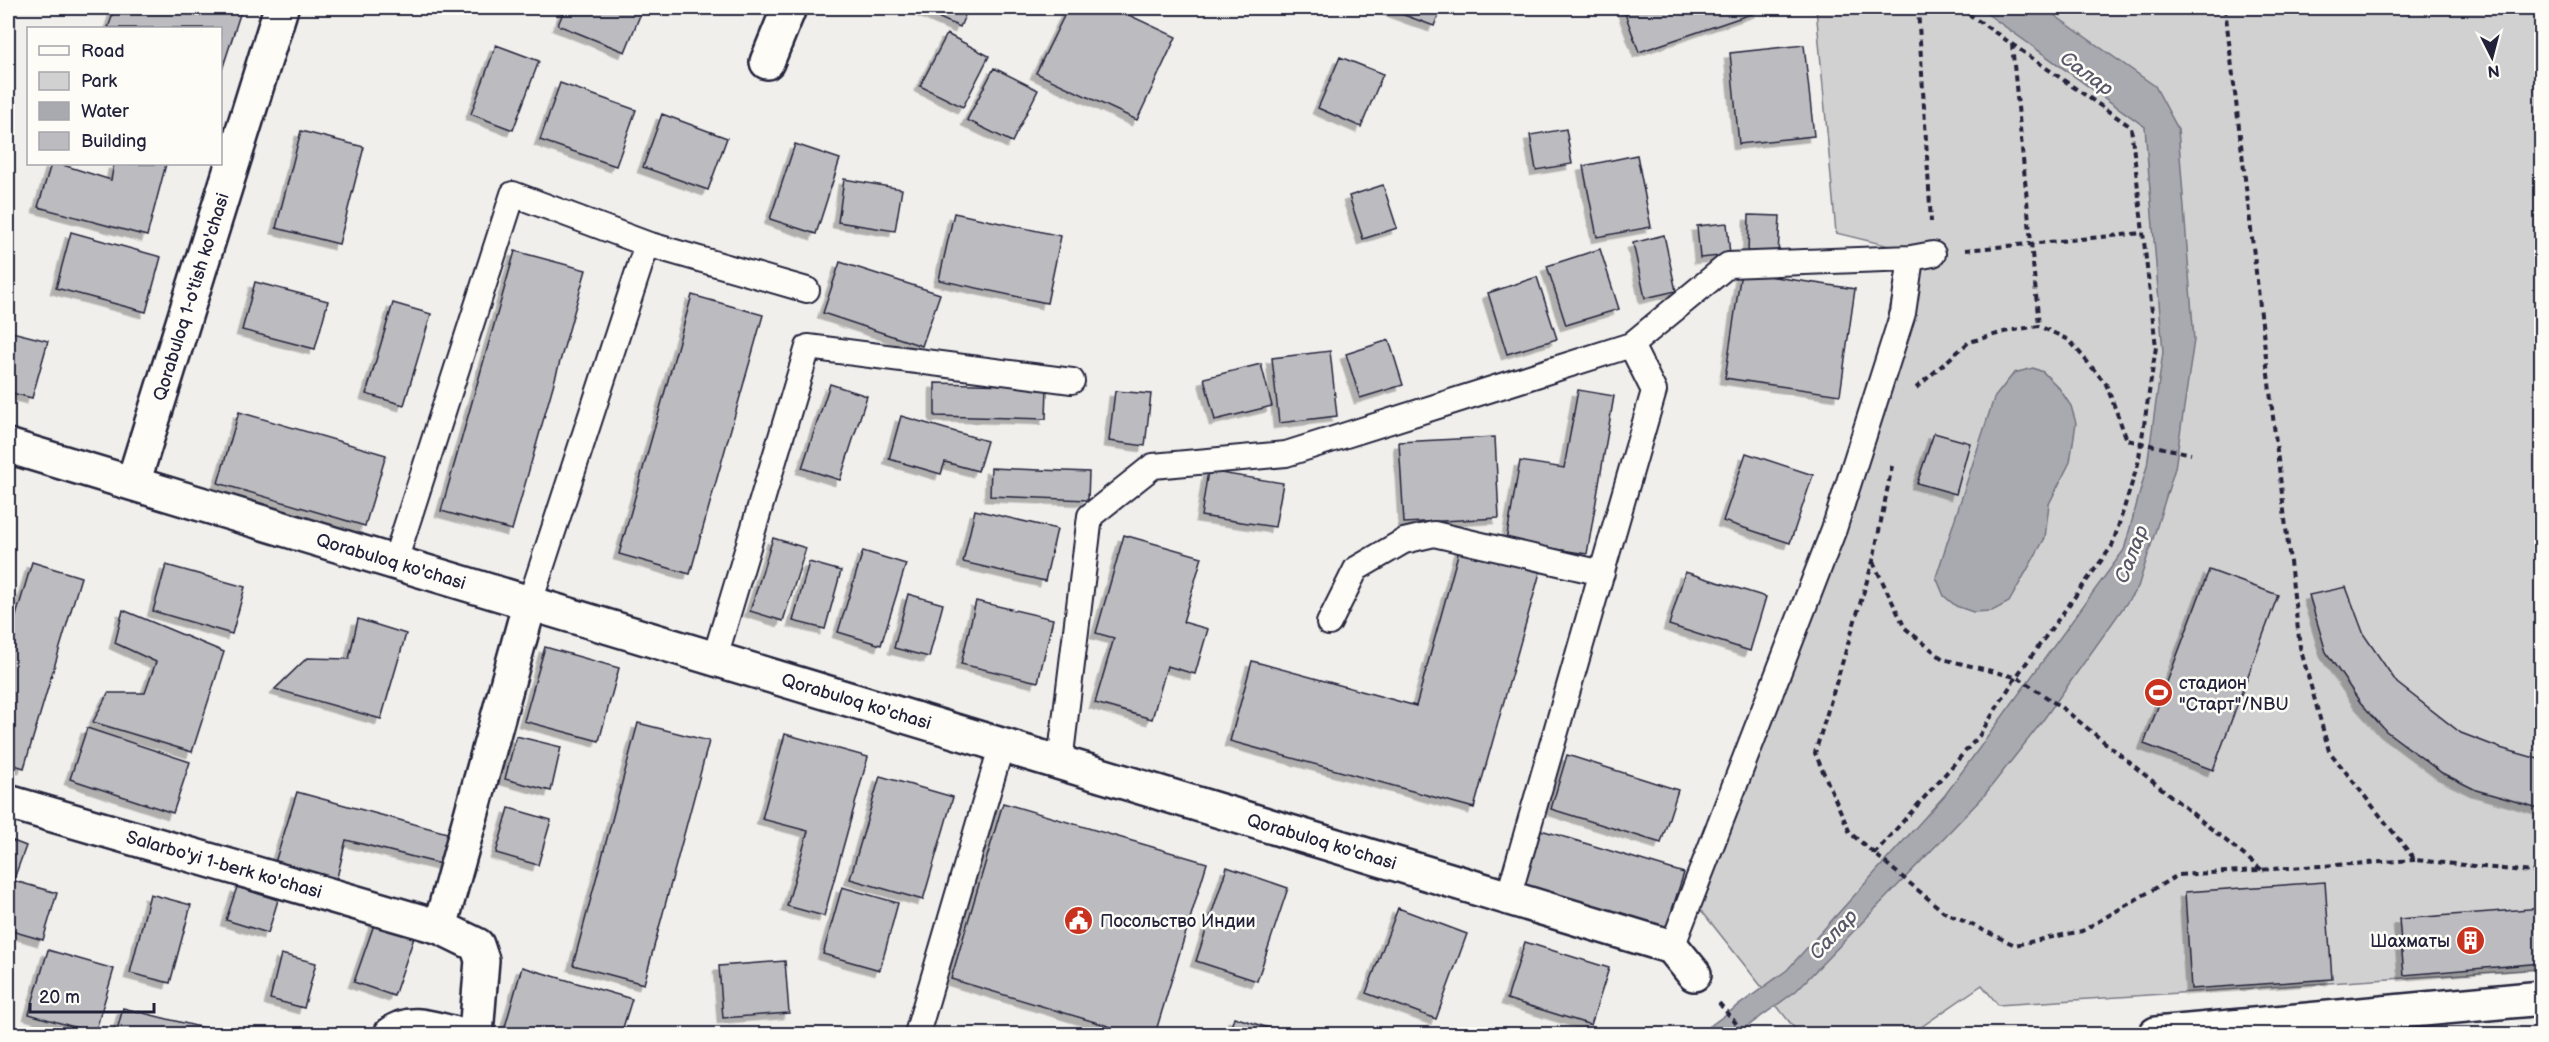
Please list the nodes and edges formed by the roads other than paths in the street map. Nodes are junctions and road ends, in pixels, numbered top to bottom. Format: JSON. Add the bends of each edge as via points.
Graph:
{"nodes":[{"id":1,"x":280,"y":8,"type":"edge"},
{"id":2,"x":789,"y":8,"type":"edge"},
{"id":3,"x":766,"y":62,"type":"dead end"},
{"id":4,"x":647,"y":244,"type":"junction"},
{"id":5,"x":807,"y":290,"type":"dead end"},
{"id":6,"x":1631,"y":345,"type":"junction"},
{"id":7,"x":1072,"y":381,"type":"dead end"},
{"id":8,"x":8,"y":446,"type":"edge"},
{"id":9,"x":133,"y":483,"type":"junction"},
{"id":10,"x":395,"y":561,"type":"junction"},
{"id":11,"x":1602,"y":573,"type":"junction"},
{"id":12,"x":530,"y":602,"type":"junction"},
{"id":13,"x":1329,"y":623,"type":"dead end"},
{"id":14,"x":715,"y":657,"type":"junction"},
{"id":15,"x":1002,"y":744,"type":"junction"},
{"id":16,"x":1060,"y":762,"type":"junction"},
{"id":17,"x":8,"y":802,"type":"edge"},
{"id":18,"x":1508,"y":898,"type":"junction"},
{"id":19,"x":440,"y":927,"type":"junction"},
{"id":20,"x":1672,"y":947,"type":"junction"},
{"id":21,"x":1694,"y":974,"type":"dead end"},
{"id":22,"x":2541,"y":998,"type":"edge"},
{"id":23,"x":391,"y":1035,"type":"edge"},
{"id":24,"x":456,"y":1035,"type":"edge"},
{"id":25,"x":476,"y":1035,"type":"edge"},
{"id":26,"x":917,"y":1035,"type":"edge"},
{"id":27,"x":2156,"y":1035,"type":"edge"}],
"edges":[{"from":1,"to":9,"type":"street","name":"Qorabuloq 1-o'tish ko'chasi"},
{"from":2,"to":3,"type":"street"},
{"from":4,"to":5,"type":"lane"},
{"from":4,"to":10,"type":"lane","via":[[513,194]]},
{"from":4,"to":12,"type":"lane"},
{"from":6,"to":11,"type":"lane","via":[[1654,391]]},
{"from":6,"to":16,"type":"lane","via":[[1286,454],[1153,466],[1090,516]]},
{"from":6,"to":20,"type":"lane","via":[[1728,265],[1922,256],[1834,529]]},
{"from":7,"to":14,"type":"lane","via":[[808,347]]},
{"from":8,"to":9,"type":"street","name":"Qorabuloq ko'chasi"},
{"from":9,"to":10,"type":"street","name":"Qorabuloq ko'chasi"},
{"from":10,"to":12,"type":"street","name":"Qorabuloq ko'chasi"},
{"from":11,"to":13,"type":"lane","via":[[1434,534],[1404,541],[1356,569]]},
{"from":11,"to":18,"type":"lane"},
{"from":12,"to":14,"type":"street","name":"Qorabuloq ko'chasi"},
{"from":12,"to":19,"type":"street"},
{"from":14,"to":15,"type":"street","name":"Qorabuloq ko'chasi"},
{"from":15,"to":16,"type":"street","name":"Qorabuloq ko'chasi"},
{"from":15,"to":26,"type":"lane"},
{"from":16,"to":18,"type":"street","name":"Qorabuloq ko'chasi"},
{"from":17,"to":19,"type":"street","name":"Salarbo'yi 1-berk ko'chasi"},
{"from":18,"to":20,"type":"street","name":"Qorabuloq ko'chasi"},
{"from":19,"to":25,"type":"street","name":"Salarbo'yi 1-berk ko'chasi","via":[[477,945],[482,960]]},
{"from":20,"to":21,"type":"street"},
{"from":22,"to":27,"type":"street"},
{"from":23,"to":24,"type":"street","via":[[414,1024]]}]}
